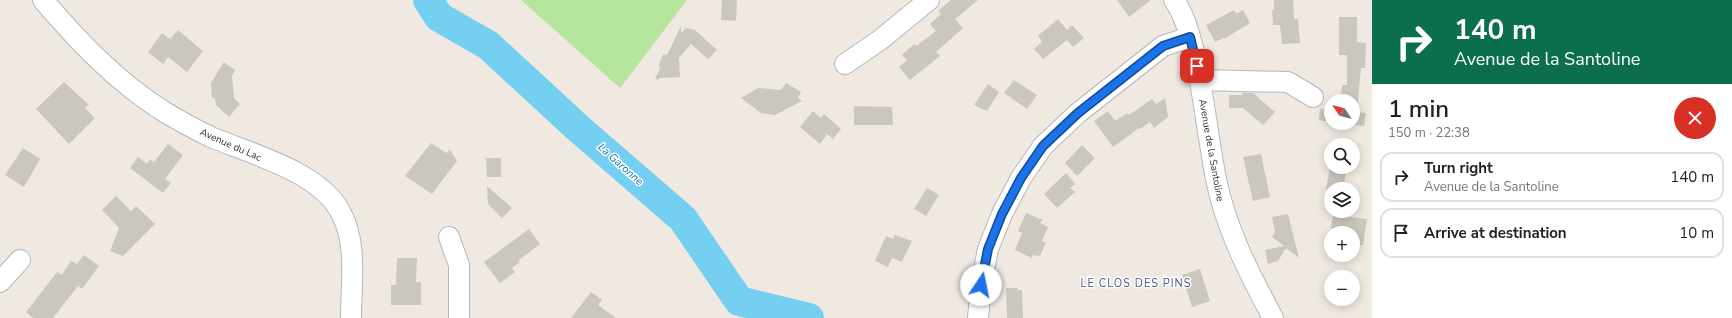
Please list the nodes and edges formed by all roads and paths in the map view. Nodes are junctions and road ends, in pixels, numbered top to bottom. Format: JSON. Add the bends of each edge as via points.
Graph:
{"nodes":[{"id":1,"x":43,"y":0,"type":"edge"},
{"id":2,"x":929,"y":0,"type":"edge"},
{"id":3,"x":1174,"y":0,"type":"edge"},
{"id":4,"x":1190,"y":37,"type":"junction"},
{"id":5,"x":845,"y":64,"type":"dead end"},
{"id":6,"x":1200,"y":80,"type":"junction"},
{"id":7,"x":1313,"y":97,"type":"dead end"},
{"id":8,"x":449,"y":237,"type":"dead end"},
{"id":9,"x":20,"y":260,"type":"dead end"},
{"id":10,"x":0,"y":282,"type":"edge"},
{"id":11,"x":351,"y":318,"type":"edge"},
{"id":12,"x":459,"y":318,"type":"edge"},
{"id":13,"x":978,"y":318,"type":"edge"},
{"id":14,"x":1273,"y":318,"type":"edge"}],
"edges":[{"from":1,"to":11,"type":"street","name":"Avenue du Lac","via":[[97,60],[134,92],[184,123],[305,177],[324,190],[340,210],[350,234]]},
{"from":2,"to":5,"type":"street","via":[[880,40]]},
{"from":3,"to":4,"type":"street","name":"Avenue de la Santoline","via":[[1186,21]]},
{"from":4,"to":6,"type":"street","name":"Avenue de la Santoline"},
{"from":4,"to":13,"type":"street","via":[[1163,46],[1078,113],[1043,146],[1021,178],[1002,214],[988,249]]},
{"from":6,"to":7,"type":"street","via":[[1288,82]]},
{"from":6,"to":14,"type":"street","name":"Avenue de la Santoline","via":[[1216,179],[1226,220],[1242,258]]},
{"from":8,"to":12,"type":"street","via":[[459,265]]},
{"from":9,"to":10,"type":"street"}]}
